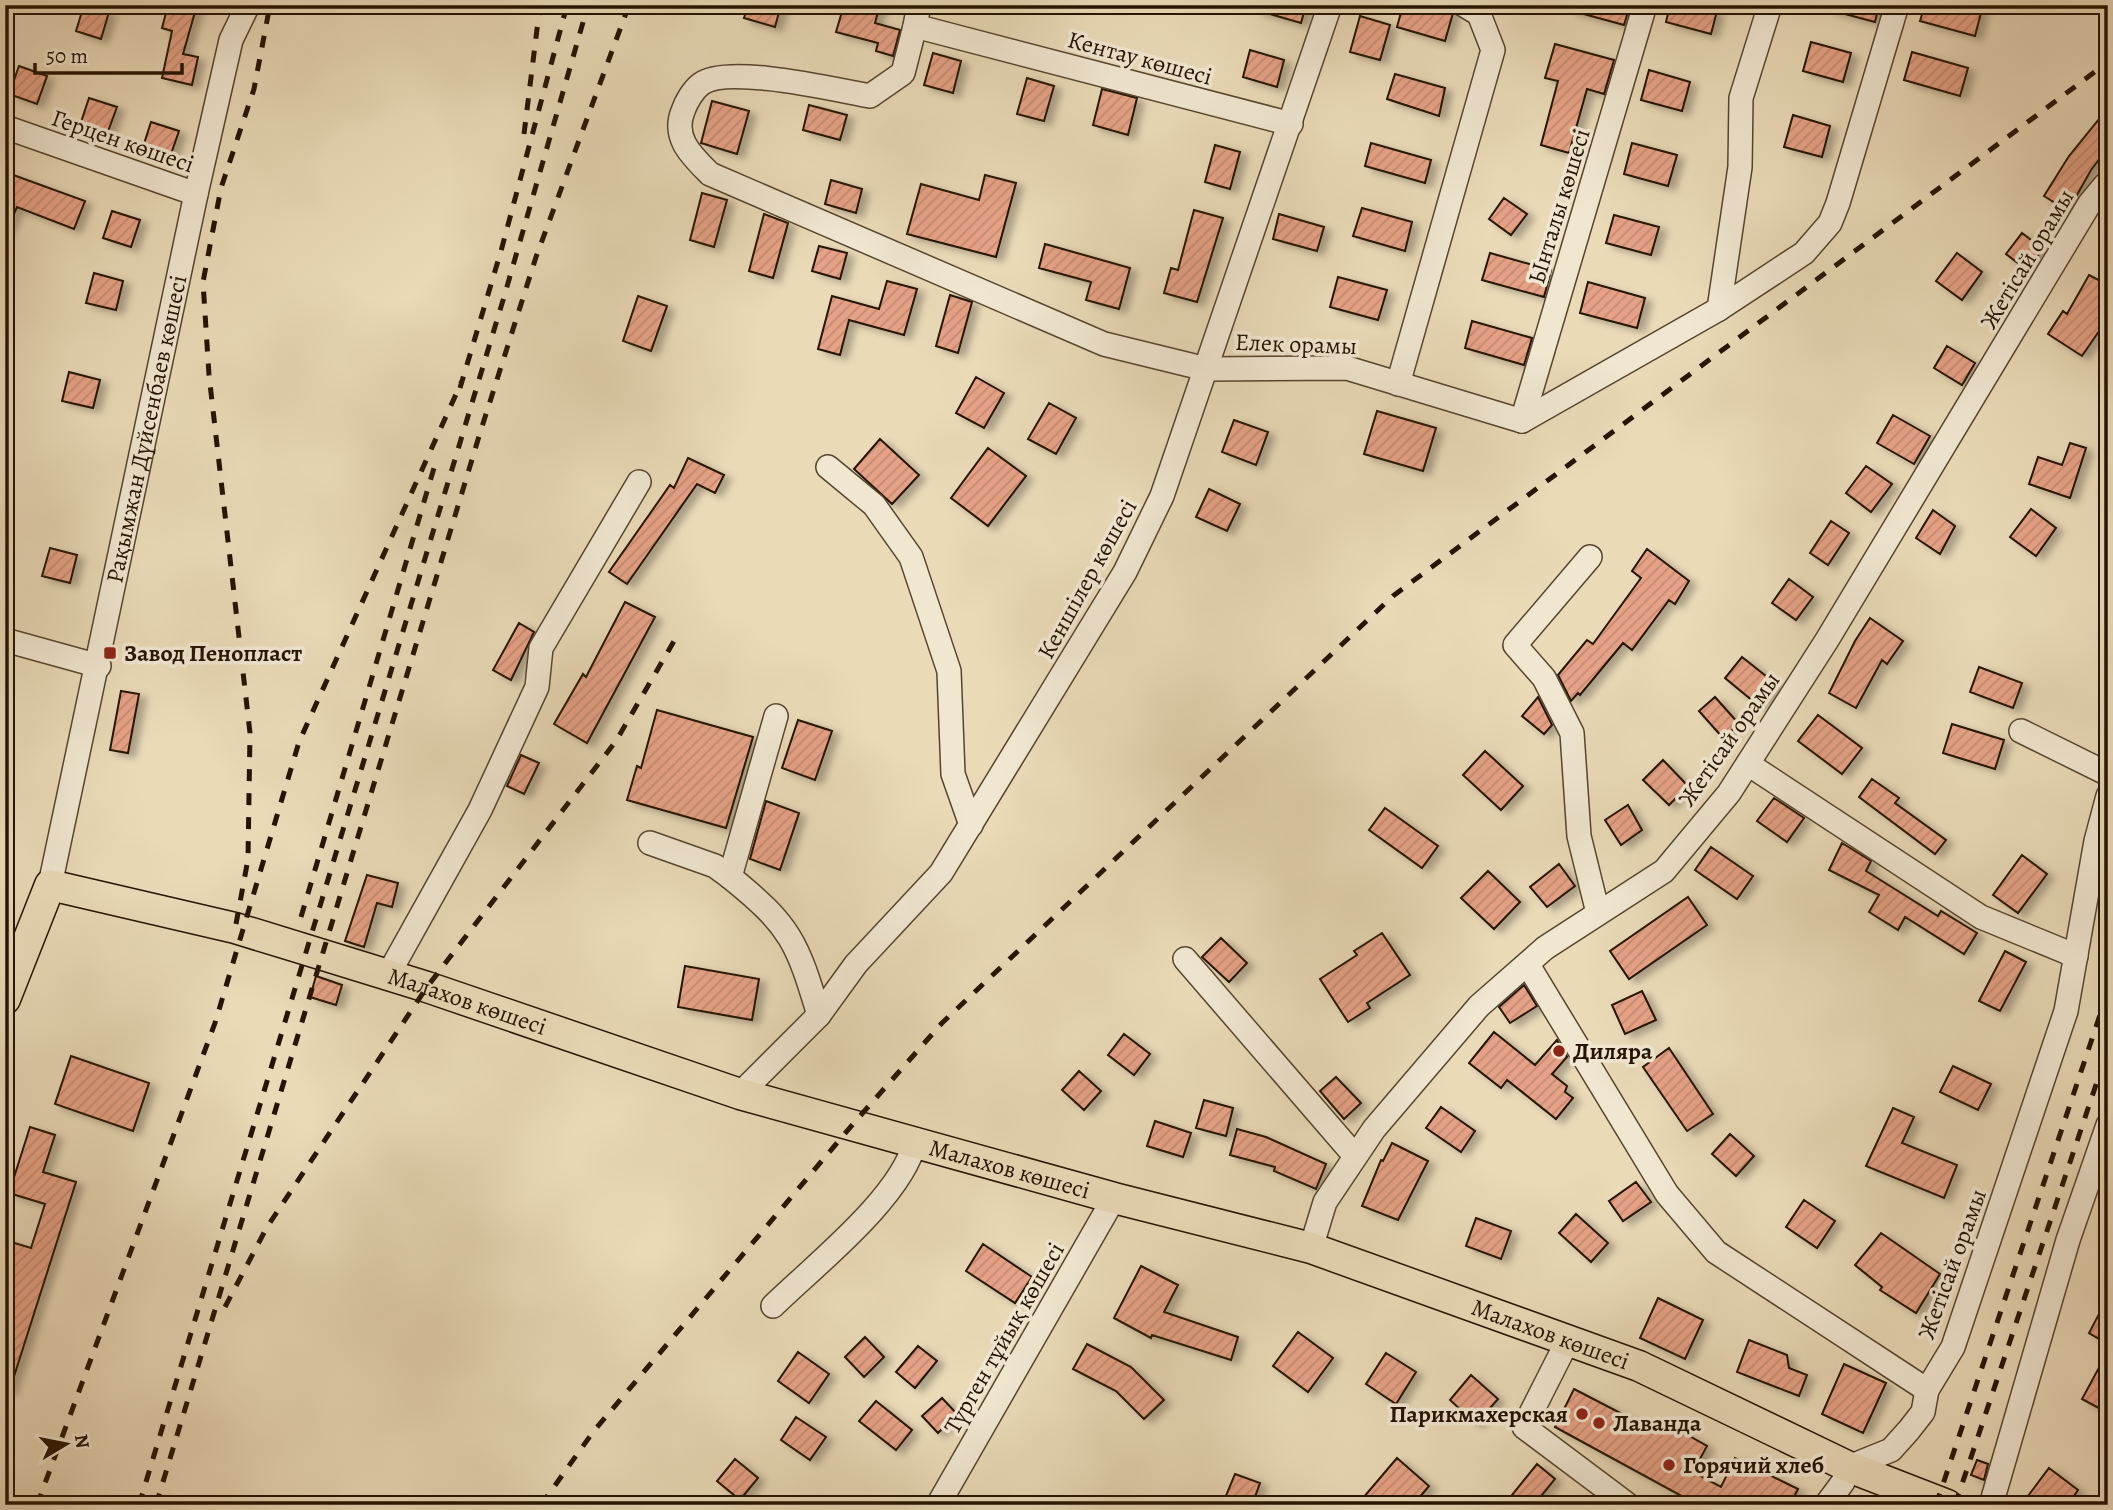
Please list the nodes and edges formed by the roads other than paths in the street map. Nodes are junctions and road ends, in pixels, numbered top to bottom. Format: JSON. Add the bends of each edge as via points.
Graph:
{"nodes":[{"id":1,"x":248,"y":5,"type":"edge"},
{"id":2,"x":1330,"y":5,"type":"edge"},
{"id":3,"x":1464,"y":5,"type":"edge"},
{"id":4,"x":1645,"y":5,"type":"edge"},
{"id":5,"x":1770,"y":5,"type":"edge"},
{"id":6,"x":1897,"y":5,"type":"edge"},
{"id":7,"x":917,"y":16,"type":"edge"},
{"id":8,"x":1291,"y":124,"type":"junction"},
{"id":9,"x":5,"y":127,"type":"edge"},
{"id":10,"x":2107,"y":184,"type":"edge"},
{"id":11,"x":195,"y":194,"type":"junction"},
{"id":12,"x":1719,"y":309,"type":"junction"},
{"id":13,"x":1206,"y":369,"type":"junction"},
{"id":14,"x":1398,"y":384,"type":"junction"},
{"id":15,"x":1522,"y":421,"type":"junction"},
{"id":16,"x":828,"y":467,"type":"dead end"},
{"id":17,"x":639,"y":482,"type":"dead end"},
{"id":18,"x":1590,"y":557,"type":"dead end"},
{"id":19,"x":5,"y":640,"type":"edge"},
{"id":20,"x":99,"y":666,"type":"junction"},
{"id":21,"x":776,"y":716,"type":"dead end"},
{"id":22,"x":2021,"y":731,"type":"dead end"},
{"id":23,"x":1748,"y":764,"type":"junction"},
{"id":24,"x":2108,"y":774,"type":"edge"},
{"id":25,"x":2108,"y":796,"type":"edge"},
{"id":26,"x":971,"y":825,"type":"junction"},
{"id":27,"x":650,"y":843,"type":"dead end"},
{"id":28,"x":730,"y":877,"type":"junction"},
{"id":29,"x":50,"y":885,"type":"junction"},
{"id":30,"x":1598,"y":914,"type":"junction"},
{"id":31,"x":2076,"y":957,"type":"junction"},
{"id":32,"x":1185,"y":958,"type":"dead end"},
{"id":33,"x":1528,"y":965,"type":"junction"},
{"id":34,"x":388,"y":975,"type":"junction"},
{"id":35,"x":7,"y":984,"type":"edge"},
{"id":36,"x":819,"y":1015,"type":"junction"},
{"id":37,"x":740,"y":1094,"type":"junction"},
{"id":38,"x":2108,"y":1125,"type":"edge"},
{"id":39,"x":915,"y":1141,"type":"junction"},
{"id":40,"x":1355,"y":1156,"type":"junction"},
{"id":41,"x":1114,"y":1198,"type":"junction"},
{"id":42,"x":1311,"y":1248,"type":"junction"},
{"id":43,"x":773,"y":1306,"type":"dead end"},
{"id":44,"x":1568,"y":1340,"type":"junction"},
{"id":45,"x":1927,"y":1390,"type":"junction"},
{"id":46,"x":1849,"y":1467,"type":"junction"},
{"id":47,"x":938,"y":1505,"type":"edge"},
{"id":48,"x":1628,"y":1505,"type":"edge"},
{"id":49,"x":1826,"y":1505,"type":"edge"},
{"id":50,"x":1947,"y":1505,"type":"edge"},
{"id":51,"x":1991,"y":1505,"type":"edge"}],
"edges":[{"from":1,"to":11,"type":"street","name":"Герцен көшесі","via":[[231,40]]},
{"from":2,"to":8,"type":"street","name":"Кеншілер көшесі"},
{"from":3,"to":14,"type":"street","via":[[1479,14],[1493,50]]},
{"from":4,"to":15,"type":"street","name":"Ынталы көшесі"},
{"from":5,"to":12,"type":"street","via":[[1741,98],[1740,167]]},
{"from":6,"to":12,"type":"street","via":[[1830,223],[1804,253]]},
{"from":7,"to":8,"type":"street","name":"Кентау көшесі"},
{"from":7,"to":13,"type":"street","name":"Елек орамы","via":[[903,73],[870,96],[766,78],[720,76],[701,84],[680,120],[685,149],[710,174],[1104,344]]},
{"from":8,"to":13,"type":"street","name":"Кеншілер көшесі"},
{"from":9,"to":11,"type":"street","name":"Герцен көшесі"},
{"from":10,"to":23,"type":"street","name":"Жетісай орамы","via":[[2090,203]]},
{"from":11,"to":20,"type":"street","name":"Рақымжан Дүйсенбаев көшесі"},
{"from":12,"to":15,"type":"street"},
{"from":13,"to":14,"type":"street","name":"Елек орамы","via":[[1347,368]]},
{"from":13,"to":26,"type":"street","name":"Кеншілер көшесі","via":[[1162,496],[1125,572]]},
{"from":14,"to":15,"type":"street","name":"Елек орамы"},
{"from":16,"to":26,"type":"street","via":[[874,505],[911,557],[949,671],[953,774]]},
{"from":17,"to":34,"type":"street","via":[[541,648],[537,687],[480,810]]},
{"from":18,"to":30,"type":"street","via":[[1515,645],[1544,678],[1572,733],[1579,836]]},
{"from":19,"to":20,"type":"street"},
{"from":20,"to":29,"type":"street","name":"Рақымжан Дүйсенбаев көшесі"},
{"from":21,"to":28,"type":"street"},
{"from":22,"to":24,"type":"street"},
{"from":23,"to":30,"type":"street","name":"Жетісай орамы","via":[[1664,871]]},
{"from":23,"to":31,"type":"street","via":[[1981,916]]},
{"from":25,"to":31,"type":"street","name":"Жетісай орамы"},
{"from":26,"to":36,"type":"street","name":"Кеншілер көшесі","via":[[941,873],[856,964]]},
{"from":27,"to":28,"type":"street","via":[[715,866]]},
{"from":28,"to":36,"type":"street","via":[[786,929],[801,955]]},
{"from":29,"to":34,"type":"main road","name":"Малахов көшесі","via":[[235,928]]},
{"from":29,"to":35,"type":"main road","name":"Рақымжан Дүйсенбаев көшесі"},
{"from":30,"to":33,"type":"street","name":"Жетісай орамы","via":[[1545,948]]},
{"from":31,"to":45,"type":"street","name":"Жетісай орамы","via":[[2067,1011],[1953,1346]]},
{"from":32,"to":40,"type":"street"},
{"from":33,"to":40,"type":"street","name":"Жетісай орамы","via":[[1479,1006]]},
{"from":33,"to":45,"type":"street","via":[[1667,1194],[1716,1251]]},
{"from":34,"to":37,"type":"main road","name":"Малахов көшесі"},
{"from":36,"to":37,"type":"street","name":"Кеншілер көшесі"},
{"from":37,"to":39,"type":"main road","name":"Малахов көшесі"},
{"from":38,"to":51,"type":"street","via":[[2068,1240]]},
{"from":39,"to":41,"type":"main road","name":"Малахов көшесі"},
{"from":39,"to":43,"type":"street","via":[[911,1160],[884,1197]]},
{"from":40,"to":42,"type":"street","name":"Жетісай орамы","via":[[1325,1202]]},
{"from":41,"to":42,"type":"main road","name":"Малахов көшесі"},
{"from":41,"to":47,"type":"street","name":"Түрген тұйық көшесі"},
{"from":42,"to":44,"type":"main road","name":"Малахов көшесі"},
{"from":44,"to":46,"type":"main road","name":"Малахов көшесі","via":[[1639,1366]]},
{"from":44,"to":48,"type":"street","via":[[1524,1427]]},
{"from":45,"to":46,"type":"street","name":"Жетісай орамы","via":[[1923,1412],[1891,1450]]},
{"from":46,"to":49,"type":"street"},
{"from":46,"to":50,"type":"main road","name":"Малахов көшесі"}]}
